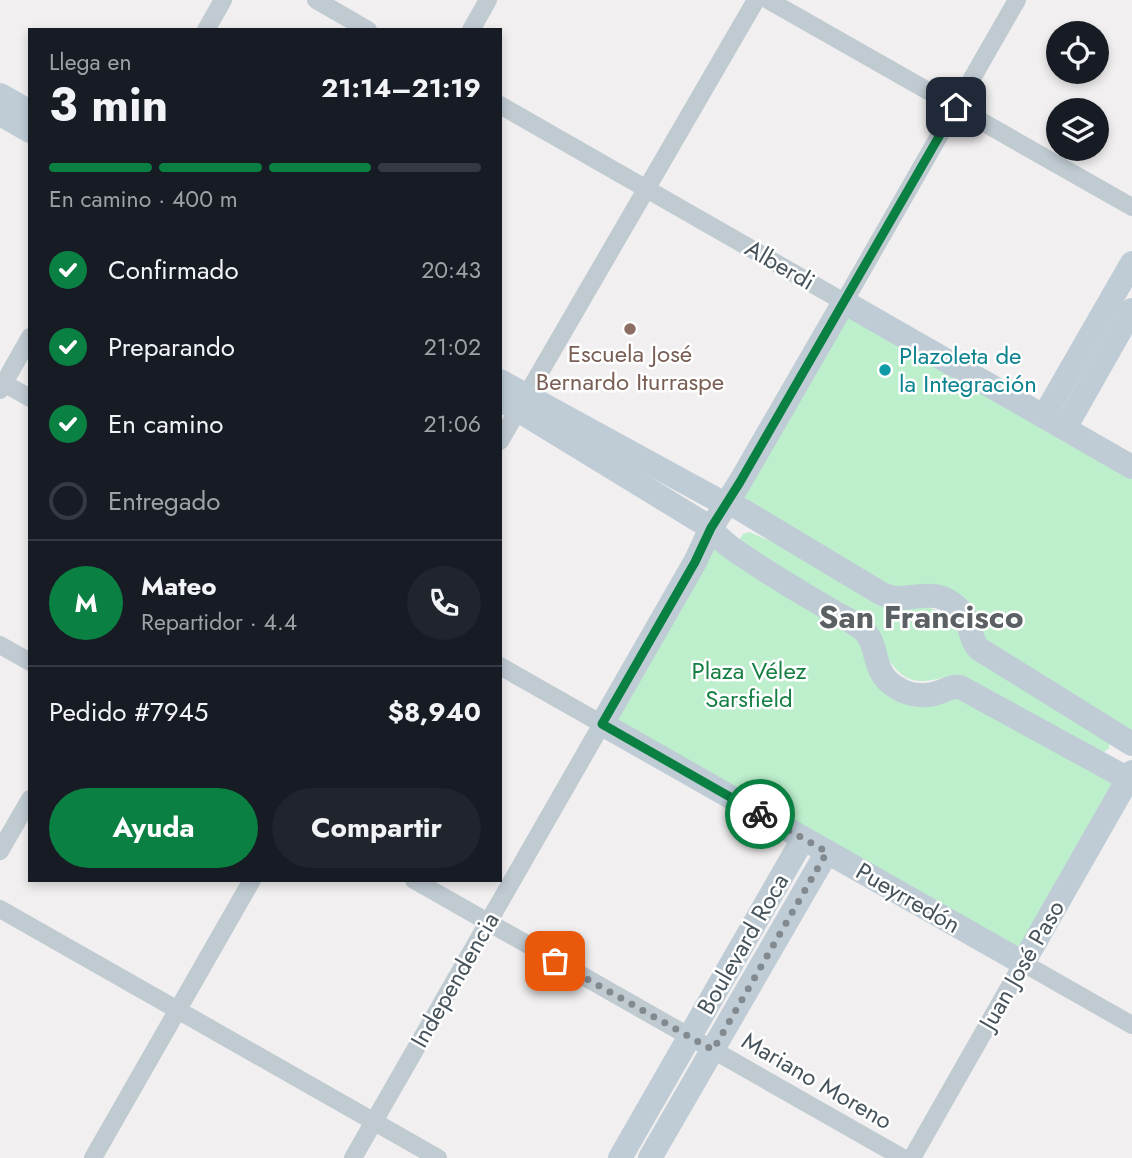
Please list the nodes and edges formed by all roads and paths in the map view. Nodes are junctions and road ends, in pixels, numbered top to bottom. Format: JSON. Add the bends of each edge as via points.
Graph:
{"nodes":[{"id":1,"x":223,"y":0,"type":"edge"},
{"id":2,"x":316,"y":0,"type":"edge"},
{"id":3,"x":488,"y":0,"type":"edge"},
{"id":4,"x":756,"y":0,"type":"edge"},
{"id":5,"x":768,"y":0,"type":"edge"},
{"id":6,"x":1017,"y":0,"type":"edge"},
{"id":7,"x":207,"y":28,"type":"edge"},
{"id":8,"x":365,"y":28,"type":"edge"},
{"id":9,"x":472,"y":28,"type":"edge"},
{"id":10,"x":0,"y":95,"type":"edge"},
{"id":11,"x":502,"y":106,"type":"edge"},
{"id":12,"x":956,"y":107,"type":"junction"},
{"id":13,"x":28,"y":111,"type":"edge"},
{"id":14,"x":0,"y":114,"type":"edge"},
{"id":15,"x":28,"y":130,"type":"edge"},
{"id":16,"x":647,"y":189,"type":"junction"},
{"id":17,"x":1132,"y":207,"type":"edge"},
{"id":18,"x":1132,"y":263,"type":"edge"},
{"id":19,"x":844,"y":302,"type":"junction"},
{"id":20,"x":1132,"y":310,"type":"edge"},
{"id":21,"x":28,"y":340,"type":"edge"},
{"id":22,"x":502,"y":384,"type":"edge"},
{"id":23,"x":1,"y":385,"type":"edge"},
{"id":24,"x":28,"y":397,"type":"edge"},
{"id":25,"x":515,"y":402,"type":"edge"},
{"id":26,"x":1054,"y":422,"type":"junction"},
{"id":27,"x":502,"y":436,"type":"edge"},
{"id":28,"x":1132,"y":467,"type":"edge"},
{"id":29,"x":725,"y":504,"type":"junction"},
{"id":30,"x":711,"y":528,"type":"junction"},
{"id":31,"x":0,"y":645,"type":"edge"},
{"id":32,"x":28,"y":661,"type":"edge"},
{"id":33,"x":502,"y":667,"type":"edge"},
{"id":34,"x":602,"y":724,"type":"junction"},
{"id":35,"x":1132,"y":744,"type":"edge"},
{"id":36,"x":1131,"y":777,"type":"edge"},
{"id":37,"x":28,"y":802,"type":"edge"},
{"id":38,"x":803,"y":838,"type":"junction"},
{"id":39,"x":0,"y":851,"type":"edge"},
{"id":40,"x":827,"y":852,"type":"junction"},
{"id":41,"x":251,"y":882,"type":"edge"},
{"id":42,"x":418,"y":882,"type":"edge"},
{"id":43,"x":0,"y":909,"type":"edge"},
{"id":44,"x":488,"y":922,"type":"junction"},
{"id":45,"x":1023,"y":964,"type":"junction"},
{"id":46,"x":178,"y":1010,"type":"junction"},
{"id":47,"x":1132,"y":1026,"type":"edge"},
{"id":48,"x":690,"y":1037,"type":"junction"},
{"id":49,"x":713,"y":1050,"type":"junction"},
{"id":50,"x":374,"y":1122,"type":"junction"},
{"id":51,"x":93,"y":1158,"type":"edge"},
{"id":52,"x":353,"y":1158,"type":"edge"},
{"id":53,"x":438,"y":1158,"type":"edge"},
{"id":54,"x":620,"y":1158,"type":"edge"},
{"id":55,"x":650,"y":1158,"type":"edge"},
{"id":56,"x":903,"y":1158,"type":"edge"},
{"id":57,"x":912,"y":1158,"type":"edge"}],
"edges":[{"from":1,"to":7,"type":"street"},
{"from":2,"to":8,"type":"street"},
{"from":3,"to":9,"type":"street"},
{"from":4,"to":16,"type":"street"},
{"from":5,"to":12,"type":"street"},
{"from":6,"to":12,"type":"street","name":"Independencia"},
{"from":10,"to":13,"type":"main road"},
{"from":11,"to":16,"type":"street","name":"Alberdi"},
{"from":12,"to":17,"type":"street"},
{"from":12,"to":19,"type":"street","name":"Independencia"},
{"from":14,"to":15,"type":"main road"},
{"from":16,"to":19,"type":"street","name":"Alberdi"},
{"from":16,"to":25,"type":"street"},
{"from":18,"to":26,"type":"main road"},
{"from":19,"to":26,"type":"main road","name":"Alberdi"},
{"from":19,"to":29,"type":"main road","name":"Independencia"},
{"from":20,"to":26,"type":"main road"},
{"from":21,"to":23,"type":"street"},
{"from":22,"to":25,"type":"main road"},
{"from":23,"to":24,"type":"street"},
{"from":25,"to":27,"type":"street"},
{"from":25,"to":29,"type":"main road"},
{"from":25,"to":30,"type":"main road"},
{"from":26,"to":28,"type":"main road","name":"Alberdi"},
{"from":29,"to":30,"type":"main road","name":"Independencia"},
{"from":29,"to":35,"type":"main road","via":[[892,599],[919,594],[944,599],[966,618],[979,649]]},
{"from":30,"to":34,"type":"main road","name":"Independencia"},
{"from":30,"to":36,"type":"main road","via":[[721,541],[862,629],[873,643],[879,670],[898,689],[924,695],[960,687]]},
{"from":31,"to":32,"type":"street"},
{"from":33,"to":34,"type":"street","name":"Pueyrredón"},
{"from":34,"to":38,"type":"main road","name":"Pueyrredón"},
{"from":34,"to":44,"type":"street","name":"Independencia"},
{"from":36,"to":45,"type":"main road","name":"Juan José Paso"},
{"from":37,"to":39,"type":"street"},
{"from":38,"to":40,"type":"main road","name":"Pueyrredón"},
{"from":38,"to":48,"type":"main road","name":"Boulevard Roca"},
{"from":40,"to":45,"type":"main road","name":"Pueyrredón"},
{"from":40,"to":49,"type":"main road","name":"Boulevard Roca"},
{"from":41,"to":46,"type":"street"},
{"from":42,"to":44,"type":"street","name":"Mariano Moreno"},
{"from":43,"to":46,"type":"street"},
{"from":44,"to":48,"type":"street","name":"Mariano Moreno"},
{"from":44,"to":50,"type":"street","name":"Independencia"},
{"from":45,"to":47,"type":"street","name":"Pueyrredón"},
{"from":45,"to":57,"type":"street","name":"Juan José Paso"},
{"from":46,"to":50,"type":"street"},
{"from":46,"to":51,"type":"street"},
{"from":48,"to":49,"type":"street","name":"Mariano Moreno"},
{"from":48,"to":54,"type":"main road","name":"Boulevard Roca"},
{"from":49,"to":55,"type":"main road","name":"Boulevard Roca"},
{"from":49,"to":56,"type":"street","name":"Mariano Moreno"},
{"from":50,"to":52,"type":"street","name":"Independencia"},
{"from":50,"to":53,"type":"street"}]}
